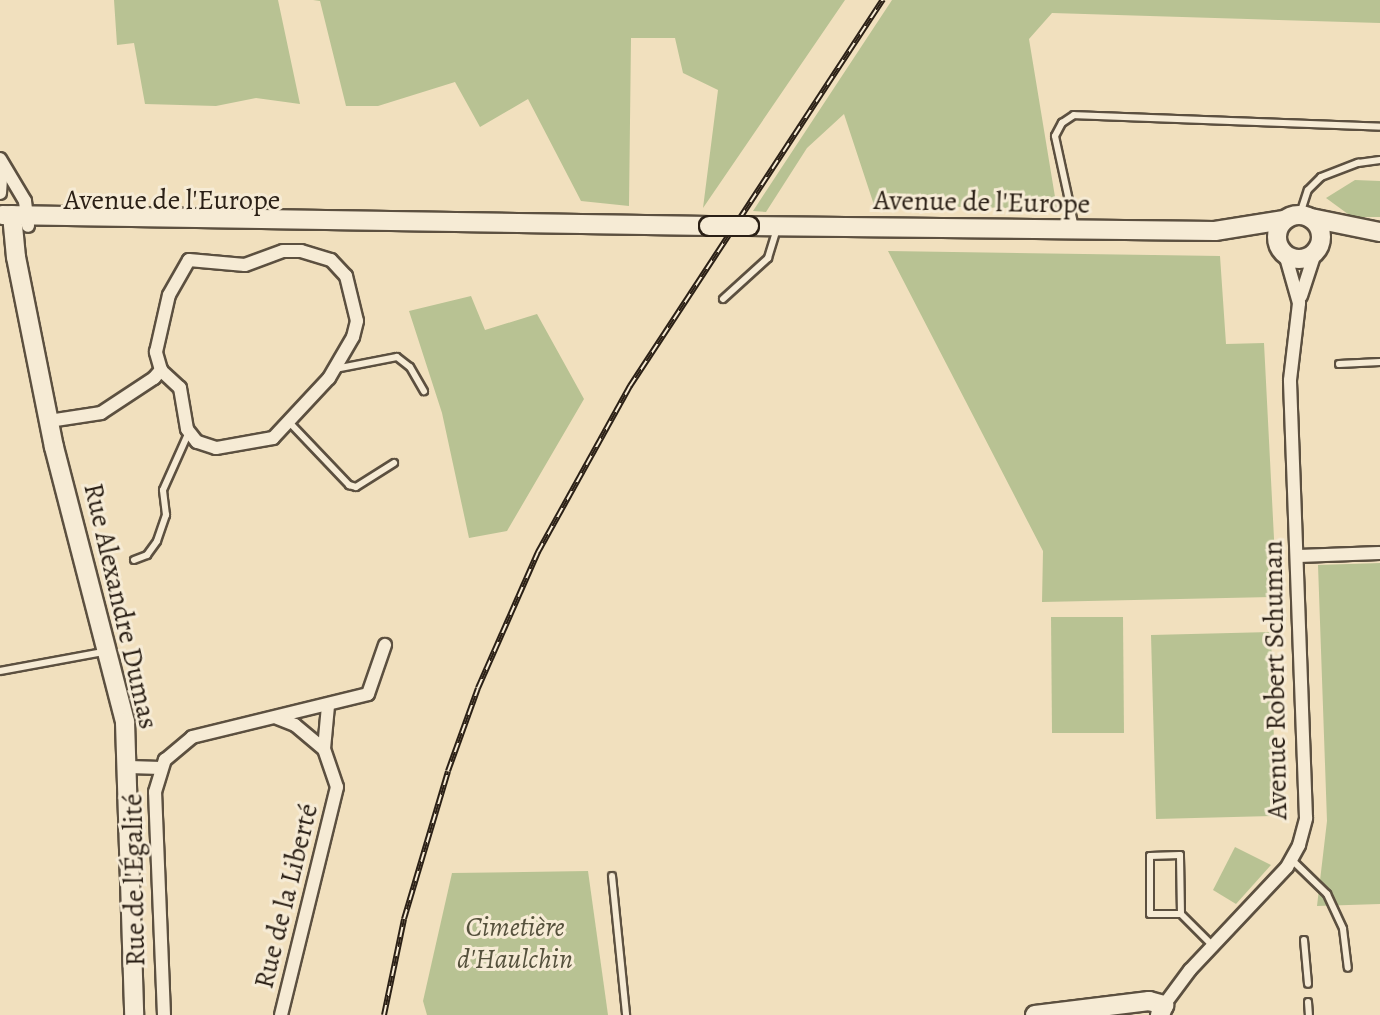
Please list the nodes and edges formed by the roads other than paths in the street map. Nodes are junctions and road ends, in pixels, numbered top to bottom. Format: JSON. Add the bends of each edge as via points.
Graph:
{"nodes":[{"id":1,"x":1380,"y":127,"type":"edge"},
{"id":2,"x":1380,"y":160,"type":"edge"},
{"id":3,"x":1,"y":163,"type":"edge"},
{"id":4,"x":0,"y":193,"type":"edge"},
{"id":5,"x":1298,"y":217,"type":"junction"},
{"id":6,"x":13,"y":220,"type":"edge"},
{"id":7,"x":777,"y":227,"type":"junction"},
{"id":8,"x":1075,"y":229,"type":"junction"},
{"id":9,"x":1215,"y":231,"type":"junction"},
{"id":10,"x":1380,"y":232,"type":"edge"},
{"id":11,"x":1283,"y":251,"type":"junction"},
{"id":12,"x":1316,"y":251,"type":"junction"},
{"id":13,"x":723,"y":299,"type":"dead end"},
{"id":14,"x":1299,"y":303,"type":"junction"},
{"id":15,"x":1380,"y":362,"type":"edge"},
{"id":16,"x":1339,"y":364,"type":"dead end"},
{"id":17,"x":335,"y":369,"type":"junction"},
{"id":18,"x":161,"y":370,"type":"junction"},
{"id":19,"x":424,"y":391,"type":"dead end"},
{"id":20,"x":49,"y":421,"type":"junction"},
{"id":21,"x":290,"y":423,"type":"junction"},
{"id":22,"x":188,"y":434,"type":"junction"},
{"id":23,"x":394,"y":463,"type":"dead end"},
{"id":24,"x":1380,"y":553,"type":"edge"},
{"id":25,"x":1298,"y":556,"type":"junction"},
{"id":26,"x":134,"y":560,"type":"dead end"},
{"id":27,"x":384,"y":645,"type":"dead end"},
{"id":28,"x":110,"y":651,"type":"junction"},
{"id":29,"x":0,"y":671,"type":"edge"},
{"id":30,"x":328,"y":706,"type":"junction"},
{"id":31,"x":277,"y":718,"type":"junction"},
{"id":32,"x":324,"y":748,"type":"junction"},
{"id":33,"x":129,"y":767,"type":"junction"},
{"id":34,"x":161,"y":768,"type":"junction"},
{"id":35,"x":1292,"y":860,"type":"junction"},
{"id":36,"x":612,"y":876,"type":"dead end"},
{"id":37,"x":1181,"y":914,"type":"junction"},
{"id":38,"x":1304,"y":940,"type":"dead end"},
{"id":39,"x":1213,"y":945,"type":"junction"},
{"id":40,"x":1348,"y":968,"type":"dead end"},
{"id":41,"x":1308,"y":985,"type":"dead end"},
{"id":42,"x":1308,"y":1002,"type":"dead end"},
{"id":43,"x":1092,"y":1007,"type":"junction"},
{"id":44,"x":1162,"y":1010,"type":"edge"},
{"id":45,"x":134,"y":1015,"type":"edge"},
{"id":46,"x":164,"y":1015,"type":"edge"},
{"id":47,"x":281,"y":1015,"type":"edge"},
{"id":48,"x":626,"y":1015,"type":"edge"},
{"id":49,"x":1035,"y":1015,"type":"edge"},
{"id":50,"x":1123,"y":1015,"type":"edge"},
{"id":51,"x":1309,"y":1015,"type":"edge"}],
"edges":[{"from":1,"to":8,"type":"lane","via":[[1074,115],[1062,122],[1055,136]]},
{"from":2,"to":5,"type":"lane","via":[[1358,163],[1317,180]]},
{"from":3,"to":4,"type":"street"},
{"from":3,"to":6,"type":"street","via":[[25,201]]},
{"from":5,"to":9,"type":"main road","name":"Avenue de l'Europe"},
{"from":5,"to":10,"type":"main road"},
{"from":5,"to":11,"type":"main road","via":[[1277,235]]},
{"from":5,"to":12,"type":"main road","via":[[1322,233]]},
{"from":6,"to":7,"type":"main road","name":"Avenue de l'Europe","bridge":true,"via":[[179,229],[343,223]]},
{"from":6,"to":20,"type":"main road","name":"Rue Alexandre Dumas"},
{"from":7,"to":8,"type":"main road","name":"Avenue de l'Europe"},
{"from":7,"to":13,"type":"lane","via":[[768,258]]},
{"from":8,"to":9,"type":"main road","name":"Avenue de l'Europe"},
{"from":9,"to":11,"type":"main road","name":"Avenue de l'Europe"},
{"from":10,"to":12,"type":"main road"},
{"from":11,"to":12,"type":"main road","via":[[1300,259]]},
{"from":11,"to":14,"type":"street","name":"Avenue Robert Schuman"},
{"from":12,"to":14,"type":"street","name":"Avenue Robert Schuman"},
{"from":14,"to":25,"type":"street","name":"Avenue Robert Schuman","via":[[1290,380]]},
{"from":15,"to":16,"type":"lane"},
{"from":17,"to":18,"type":"street","via":[[357,326],[346,276],[331,260],[295,250],[249,265],[198,258],[186,263],[171,288],[156,352]]},
{"from":17,"to":19,"type":"lane","via":[[397,357]]},
{"from":17,"to":21,"type":"street"},
{"from":18,"to":20,"type":"street","via":[[108,410]]},
{"from":18,"to":22,"type":"street","via":[[180,387]]},
{"from":20,"to":28,"type":"main road","name":"Rue Alexandre Dumas"},
{"from":21,"to":22,"type":"street","via":[[273,438],[223,447],[203,445]]},
{"from":21,"to":23,"type":"lane","via":[[353,487]]},
{"from":22,"to":26,"type":"lane","via":[[163,490],[166,515],[158,541],[147,555]]},
{"from":24,"to":25,"type":"street"},
{"from":25,"to":35,"type":"street","name":"Avenue Robert Schuman","via":[[1307,808]]},
{"from":27,"to":30,"type":"street","via":[[371,691]]},
{"from":28,"to":29,"type":"lane"},
{"from":28,"to":33,"type":"main road","name":"Rue Alexandre Dumas"},
{"from":30,"to":31,"type":"street"},
{"from":30,"to":32,"type":"street","name":"Rue de la Liberté"},
{"from":31,"to":32,"type":"street","via":[[303,730]]},
{"from":31,"to":34,"type":"street","name":"Rue de l'Égalité","via":[[192,737]]},
{"from":32,"to":47,"type":"street","name":"Rue de la Liberté","via":[[336,798]]},
{"from":33,"to":34,"type":"street"},
{"from":33,"to":45,"type":"main road","name":"Rue Alexandre Dumas"},
{"from":34,"to":46,"type":"street","name":"Rue de l'Égalité","via":[[155,792]]},
{"from":35,"to":39,"type":"street","name":"Avenue Robert Schuman"},
{"from":35,"to":40,"type":"lane","via":[[1327,894],[1343,929]]},
{"from":36,"to":48,"type":"lane"},
{"from":37,"to":37,"type":"lane","via":[[1180,855],[1150,856],[1150,914]]},
{"from":37,"to":39,"type":"lane"},
{"from":38,"to":41,"type":"lane"},
{"from":39,"to":44,"type":"street","name":"Avenue Robert Schuman"},
{"from":42,"to":51,"type":"lane"},
{"from":43,"to":44,"type":"main road","via":[[1149,1001]]},
{"from":43,"to":49,"type":"main road"},
{"from":43,"to":50,"type":"main road"}]}
